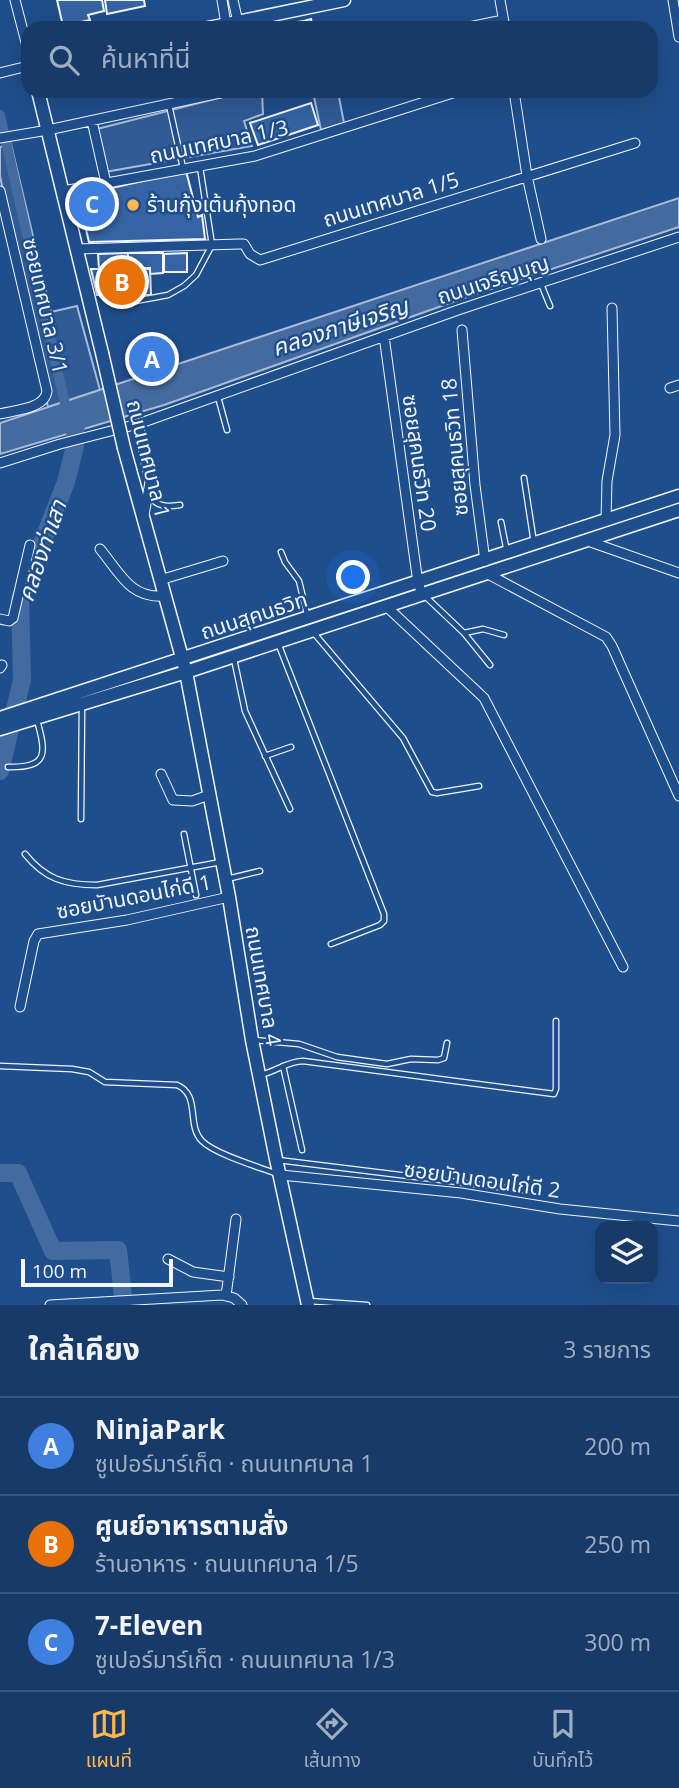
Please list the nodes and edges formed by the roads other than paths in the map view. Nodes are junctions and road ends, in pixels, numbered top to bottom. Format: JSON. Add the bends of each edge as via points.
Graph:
{"nodes":[{"id":1,"x":15,"y":0,"type":"edge"},
{"id":2,"x":222,"y":0,"type":"edge"},
{"id":3,"x":233,"y":0,"type":"edge"},
{"id":4,"x":344,"y":0,"type":"edge"},
{"id":5,"x":500,"y":0,"type":"edge"},
{"id":6,"x":673,"y":0,"type":"edge"},
{"id":7,"x":231,"y":21,"type":"edge"},
{"id":8,"x":232,"y":21,"type":"edge"},
{"id":9,"x":242,"y":21,"type":"edge"},
{"id":10,"x":504,"y":21,"type":"edge"},
{"id":11,"x":21,"y":23,"type":"edge"},
{"id":12,"x":679,"y":37,"type":"edge"},
{"id":13,"x":21,"y":68,"type":"edge"},
{"id":14,"x":0,"y":73,"type":"edge"},
{"id":15,"x":40,"y":98,"type":"edge"},
{"id":16,"x":197,"y":98,"type":"edge"},
{"id":17,"x":437,"y":98,"type":"edge"},
{"id":18,"x":515,"y":98,"type":"edge"},
{"id":19,"x":169,"y":104,"type":"junction"},
{"id":20,"x":92,"y":121,"type":"junction"},
{"id":21,"x":48,"y":130,"type":"junction"},
{"id":22,"x":0,"y":138,"type":"edge"},
{"id":23,"x":635,"y":142,"type":"dead end"},
{"id":24,"x":200,"y":166,"type":"junction"},
{"id":25,"x":184,"y":169,"type":"junction"},
{"id":26,"x":527,"y":176,"type":"junction"},
{"id":27,"x":106,"y":183,"type":"junction"},
{"id":28,"x":0,"y":191,"type":"edge"},
{"id":29,"x":63,"y":191,"type":"junction"},
{"id":30,"x":679,"y":237,"type":"edge"},
{"id":31,"x":541,"y":239,"type":"dead end"},
{"id":32,"x":212,"y":245,"type":"junction"},
{"id":33,"x":77,"y":249,"type":"junction"},
{"id":34,"x":541,"y":282,"type":"junction"},
{"id":35,"x":130,"y":302,"type":"dead end"},
{"id":36,"x":550,"y":306,"type":"dead end"},
{"id":37,"x":612,"y":308,"type":"dead end"},
{"id":38,"x":462,"y":330,"type":"dead end"},
{"id":39,"x":384,"y":336,"type":"junction"},
{"id":40,"x":217,"y":395,"type":"junction"},
{"id":41,"x":0,"y":414,"type":"edge"},
{"id":42,"x":138,"y":424,"type":"junction"},
{"id":43,"x":227,"y":430,"type":"dead end"},
{"id":44,"x":0,"y":463,"type":"edge"},
{"id":45,"x":524,"y":478,"type":"dead end"},
{"id":46,"x":149,"y":494,"type":"junction"},
{"id":47,"x":679,"y":496,"type":"edge"},
{"id":48,"x":180,"y":505,"type":"dead end"},
{"id":49,"x":679,"y":510,"type":"edge"},
{"id":50,"x":143,"y":519,"type":"junction"},
{"id":51,"x":606,"y":520,"type":"junction"},
{"id":52,"x":501,"y":522,"type":"dead end"},
{"id":53,"x":571,"y":532,"type":"junction"},
{"id":54,"x":586,"y":540,"type":"junction"},
{"id":55,"x":534,"y":544,"type":"junction"},
{"id":56,"x":30,"y":545,"type":"dead end"},
{"id":57,"x":100,"y":550,"type":"dead end"},
{"id":58,"x":281,"y":552,"type":"dead end"},
{"id":59,"x":507,"y":553,"type":"junction"},
{"id":60,"x":223,"y":561,"type":"dead end"},
{"id":61,"x":486,"y":567,"type":"junction"},
{"id":62,"x":679,"y":573,"type":"edge"},
{"id":63,"x":160,"y":580,"type":"junction"},
{"id":64,"x":420,"y":588,"type":"junction"},
{"id":65,"x":165,"y":596,"type":"junction"},
{"id":66,"x":386,"y":606,"type":"junction"},
{"id":67,"x":0,"y":620,"type":"edge"},
{"id":68,"x":310,"y":625,"type":"junction"},
{"id":69,"x":464,"y":633,"type":"junction"},
{"id":70,"x":504,"y":635,"type":"dead end"},
{"id":71,"x":278,"y":642,"type":"junction"},
{"id":72,"x":232,"y":650,"type":"junction"},
{"id":73,"x":489,"y":665,"type":"dead end"},
{"id":74,"x":184,"y":666,"type":"junction"},
{"id":75,"x":85,"y":699,"type":"junction"},
{"id":76,"x":29,"y":716,"type":"junction"},
{"id":77,"x":0,"y":718,"type":"edge"},
{"id":78,"x":0,"y":729,"type":"edge"},
{"id":79,"x":291,"y":747,"type":"dead end"},
{"id":80,"x":265,"y":756,"type":"junction"},
{"id":81,"x":8,"y":767,"type":"dead end"},
{"id":82,"x":161,"y":774,"type":"dead end"},
{"id":83,"x":479,"y":786,"type":"dead end"},
{"id":84,"x":209,"y":795,"type":"junction"},
{"id":85,"x":679,"y":796,"type":"edge"},
{"id":86,"x":290,"y":809,"type":"dead end"},
{"id":87,"x":81,"y":819,"type":"dead end"},
{"id":88,"x":184,"y":834,"type":"dead end"},
{"id":89,"x":24,"y":854,"type":"dead end"},
{"id":90,"x":222,"y":862,"type":"junction"},
{"id":91,"x":191,"y":867,"type":"junction"},
{"id":92,"x":260,"y":871,"type":"dead end"},
{"id":93,"x":226,"y":879,"type":"junction"},
{"id":94,"x":196,"y":895,"type":"dead end"},
{"id":95,"x":229,"y":897,"type":"junction"},
{"id":96,"x":331,"y":944,"type":"dead end"},
{"id":97,"x":623,"y":967,"type":"dead end"},
{"id":98,"x":20,"y":1007,"type":"dead end"},
{"id":99,"x":556,"y":1021,"type":"dead end"},
{"id":100,"x":252,"y":1040,"type":"junction"},
{"id":101,"x":447,"y":1043,"type":"dead end"},
{"id":102,"x":0,"y":1066,"type":"edge"},
{"id":103,"x":284,"y":1066,"type":"junction"},
{"id":104,"x":259,"y":1075,"type":"junction"},
{"id":105,"x":302,"y":1150,"type":"dead end"},
{"id":106,"x":276,"y":1160,"type":"junction"},
{"id":107,"x":281,"y":1175,"type":"junction"},
{"id":108,"x":531,"y":1191,"type":"dead end"},
{"id":109,"x":236,"y":1219,"type":"dead end"},
{"id":110,"x":679,"y":1221,"type":"edge"},
{"id":111,"x":168,"y":1259,"type":"dead end"},
{"id":112,"x":229,"y":1276,"type":"junction"},
{"id":113,"x":226,"y":1296,"type":"junction"},
{"id":114,"x":114,"y":1303,"type":"edge"},
{"id":115,"x":166,"y":1303,"type":"edge"},
{"id":116,"x":308,"y":1303,"type":"edge"},
{"id":117,"x":342,"y":1304,"type":"edge"},
{"id":118,"x":50,"y":1305,"type":"edge"},
{"id":119,"x":242,"y":1305,"type":"edge"},
{"id":120,"x":367,"y":1305,"type":"edge"}],
"edges":[{"from":1,"to":11,"type":"street"},
{"from":2,"to":7,"type":"street"},
{"from":3,"to":8,"type":"street"},
{"from":4,"to":9,"type":"street"},
{"from":5,"to":10,"type":"street"},
{"from":6,"to":12,"type":"street"},
{"from":13,"to":14,"type":"street"},
{"from":15,"to":21,"type":"street","name":"ถนนเทศบาล 1"},
{"from":16,"to":19,"type":"street"},
{"from":17,"to":24,"type":"street","name":"ถนนเทศบาล 1/3","via":[[271,152]]},
{"from":18,"to":26,"type":"street"},
{"from":19,"to":20,"type":"street"},
{"from":19,"to":25,"type":"lane"},
{"from":20,"to":21,"type":"street"},
{"from":20,"to":27,"type":"street"},
{"from":21,"to":22,"type":"street"},
{"from":21,"to":29,"type":"street","name":"ถนนเทศบาล 1"},
{"from":23,"to":26,"type":"street","name":"ถนนเทศบาล 1/5"},
{"from":24,"to":25,"type":"street","name":"ถนนเทศบาล 1/3"},
{"from":24,"to":32,"type":"lane"},
{"from":25,"to":27,"type":"street","name":"ถนนเทศบาล 1/3"},
{"from":26,"to":31,"type":"street"},
{"from":26,"to":32,"type":"street","name":"ถนนเทศบาล 1/5","via":[[260,260],[244,244]]},
{"from":27,"to":29,"type":"street","name":"ถนนเทศบาล 1/3"},
{"from":28,"to":41,"type":"street","name":"ซอยเทศบาล 3/1","via":[[47,391],[41,403]]},
{"from":29,"to":33,"type":"street","name":"ถนนเทศบาล 1"},
{"from":30,"to":34,"type":"street","name":"ถนนเจริญบุญ"},
{"from":32,"to":33,"type":"street","name":"ถนนเทศบาล 1/5"},
{"from":32,"to":35,"type":"lane","via":[[184,286],[168,295]]},
{"from":33,"to":50,"type":"street","name":"ถนนเทศบาล 1","bridge":true},
{"from":34,"to":36,"type":"lane"},
{"from":34,"to":39,"type":"street","name":"ถนนเจริญบุญ"},
{"from":37,"to":51,"type":"street","via":[[615,435]]},
{"from":38,"to":61,"type":"street","name":"ซอยสุคนธวิท 18"},
{"from":39,"to":40,"type":"street","name":"ถนนเจริญบุญ"},
{"from":39,"to":64,"type":"street","name":"ซอยสุคนธวิท 20"},
{"from":40,"to":42,"type":"street","name":"ถนนเจริญบุญ"},
{"from":40,"to":43,"type":"lane"},
{"from":42,"to":44,"type":"street","name":"ถนนเจริญบุญ"},
{"from":42,"to":46,"type":"street"},
{"from":45,"to":55,"type":"lane"},
{"from":46,"to":48,"type":"lane","via":[[159,505]]},
{"from":46,"to":50,"type":"street"},
{"from":47,"to":51,"type":"street","name":"ถนนสุคนธวิท"},
{"from":49,"to":54,"type":"street","name":"ถนนสุคนธวิท"},
{"from":50,"to":63,"type":"street","name":"ถนนเทศบาล 1"},
{"from":51,"to":53,"type":"street","name":"ถนนสุคนธวิท"},
{"from":52,"to":59,"type":"lane"},
{"from":53,"to":54,"type":"street"},
{"from":53,"to":55,"type":"street","name":"ถนนสุคนธวิท"},
{"from":54,"to":61,"type":"street","name":"ถนนสุคนธวิท"},
{"from":54,"to":62,"type":"street"},
{"from":55,"to":59,"type":"street","name":"ถนนสุคนธวิท"},
{"from":56,"to":67,"type":"street","via":[[13,618]]},
{"from":57,"to":65,"type":"street","via":[[137,592]]},
{"from":58,"to":68,"type":"lane","via":[[299,581]]},
{"from":59,"to":61,"type":"street","name":"ถนนสุคนธวิท"},
{"from":60,"to":63,"type":"street"},
{"from":61,"to":64,"type":"street","name":"ถนนสุคนธวิท"},
{"from":61,"to":85,"type":"street","via":[[606,636]]},
{"from":63,"to":65,"type":"street","name":"ถนนเทศบาล 1"},
{"from":64,"to":66,"type":"street","name":"ถนนสุคนธวิท"},
{"from":64,"to":68,"type":"street","name":"ถนนสุคนธวิท"},
{"from":64,"to":69,"type":"lane"},
{"from":65,"to":74,"type":"street","name":"ถนนเทศบาล 1"},
{"from":66,"to":68,"type":"street","name":"ถนนสุคนธวิท"},
{"from":66,"to":97,"type":"street","via":[[484,698]]},
{"from":68,"to":71,"type":"street","name":"ถนนสุคนธวิท"},
{"from":68,"to":72,"type":"street","name":"ถนนสุคนธวิท"},
{"from":68,"to":83,"type":"lane","via":[[403,738],[432,792]]},
{"from":69,"to":70,"type":"lane","via":[[483,629]]},
{"from":69,"to":73,"type":"lane"},
{"from":71,"to":72,"type":"street","name":"ถนนสุคนธวิท"},
{"from":71,"to":96,"type":"lane","via":[[384,914],[380,925]]},
{"from":72,"to":74,"type":"street","name":"ถนนสุคนธวิท"},
{"from":72,"to":80,"type":"lane","via":[[242,703]]},
{"from":74,"to":75,"type":"street","name":"ถนนสุคนธวิท"},
{"from":74,"to":84,"type":"street","name":"ถนนเทศบาล 4"},
{"from":75,"to":76,"type":"street","name":"ถนนสุคนธวิท"},
{"from":75,"to":87,"type":"lane"},
{"from":76,"to":77,"type":"street","name":"ถนนสุคนธวิท"},
{"from":76,"to":78,"type":"street","name":"ถนนสุคนธวิท"},
{"from":76,"to":81,"type":"lane","via":[[44,747],[43,756],[26,768]]},
{"from":79,"to":80,"type":"lane"},
{"from":80,"to":86,"type":"lane"},
{"from":82,"to":84,"type":"street","via":[[173,800],[192,801]]},
{"from":84,"to":90,"type":"street","name":"ถนนเทศบาล 4"},
{"from":88,"to":91,"type":"lane"},
{"from":89,"to":91,"type":"lane","via":[[44,874],[76,885]]},
{"from":90,"to":91,"type":"lane"},
{"from":90,"to":93,"type":"street","name":"ถนนเทศบาล 4"},
{"from":91,"to":94,"type":"lane"},
{"from":92,"to":93,"type":"lane"},
{"from":93,"to":95,"type":"street","name":"ถนนเทศบาล 4"},
{"from":95,"to":98,"type":"street","name":"ซอยบัานดอนไก่ดี 1","via":[[38,934]]},
{"from":95,"to":100,"type":"street","name":"ถนนเทศบาล 4"},
{"from":99,"to":103,"type":"lane","via":[[554,1094],[303,1061]]},
{"from":100,"to":101,"type":"lane","via":[[299,1044],[337,1057],[387,1064],[439,1060],[444,1058]]},
{"from":100,"to":104,"type":"street","name":"ถนนเทศบาล 4"},
{"from":102,"to":107,"type":"lane","via":[[72,1069],[105,1082],[185,1088],[200,1139]]},
{"from":103,"to":104,"type":"lane"},
{"from":103,"to":105,"type":"lane"},
{"from":104,"to":106,"type":"street","name":"ถนนเทศบาล 4"},
{"from":106,"to":107,"type":"street","name":"ถนนเทศบาล 4"},
{"from":106,"to":108,"type":"lane"},
{"from":107,"to":110,"type":"street","name":"ซอยบัานดอนไก่ดี 2"},
{"from":107,"to":116,"type":"street","name":"ถนนเทศบาล 4"},
{"from":109,"to":112,"type":"street"},
{"from":111,"to":112,"type":"street","via":[[193,1272]]},
{"from":112,"to":113,"type":"street"},
{"from":113,"to":115,"type":"street"},
{"from":113,"to":119,"type":"street"},
{"from":114,"to":115,"type":"street"},
{"from":114,"to":118,"type":"street"},
{"from":116,"to":117,"type":"lane"},
{"from":117,"to":120,"type":"lane"}]}
